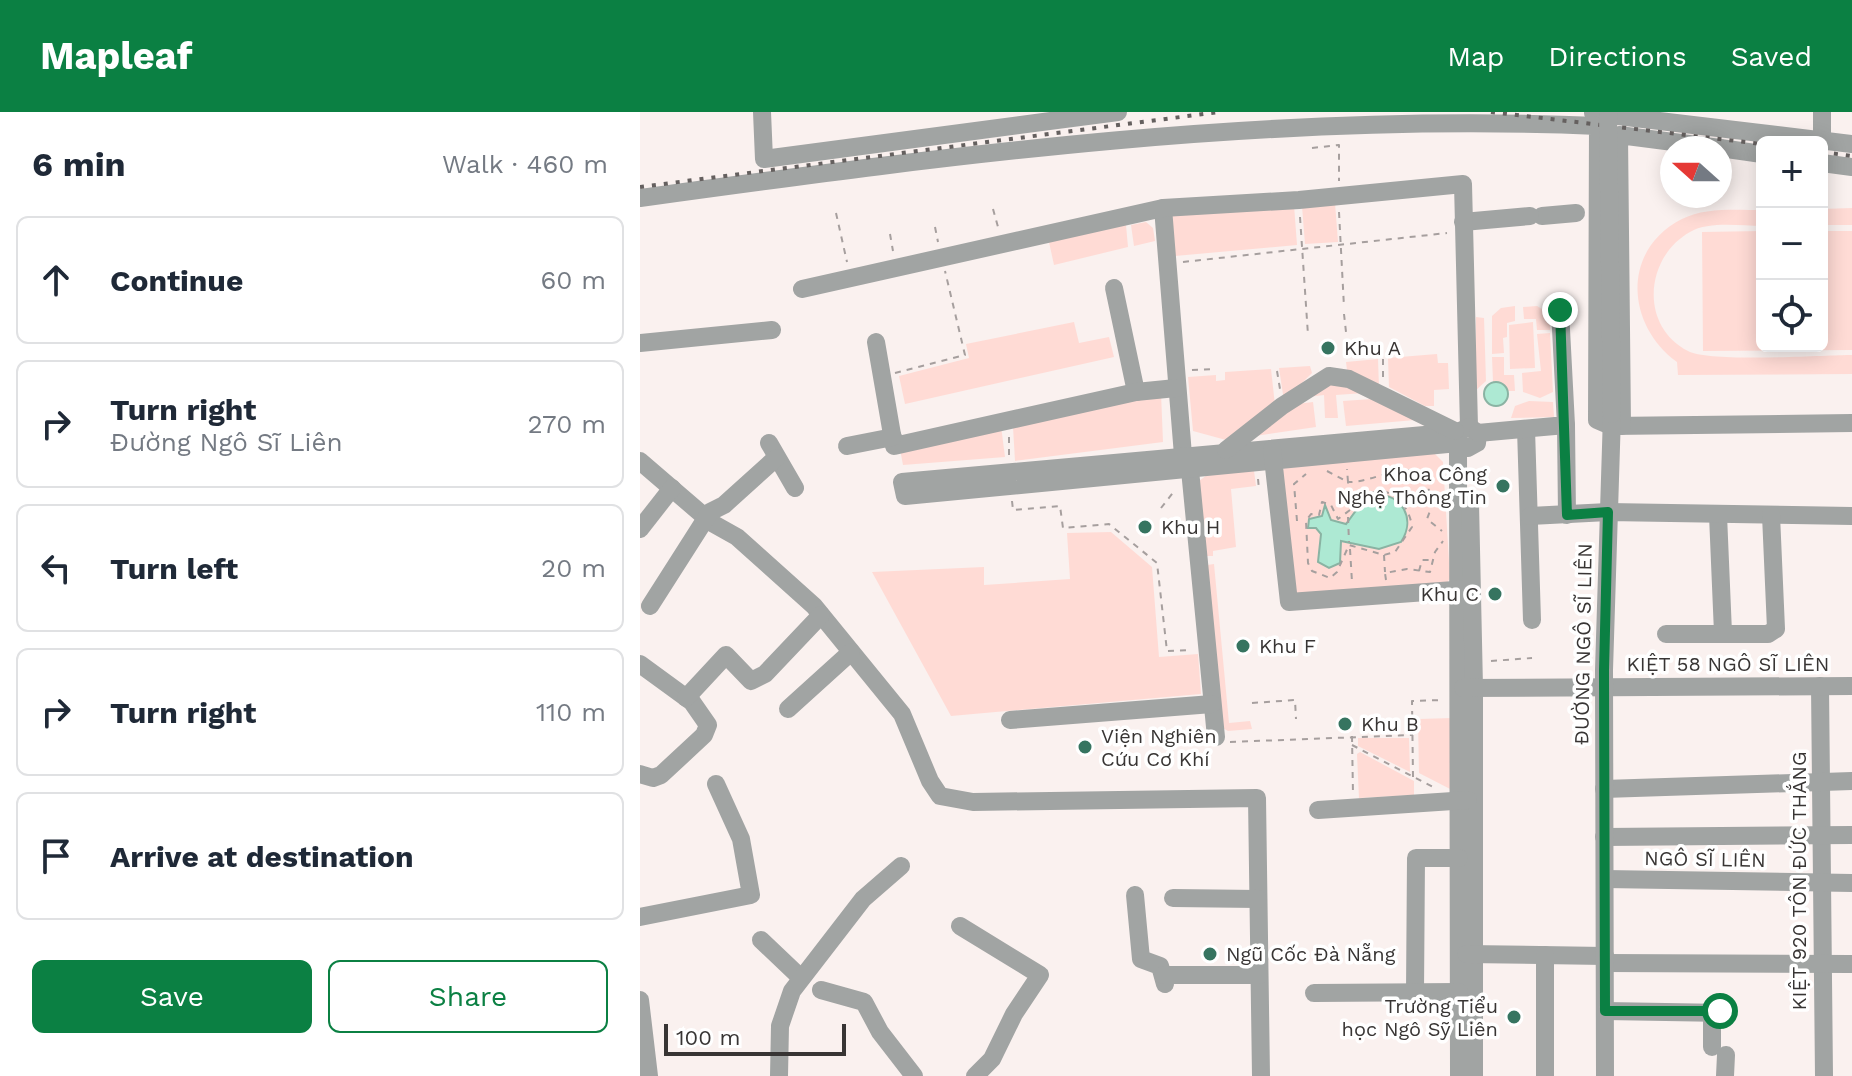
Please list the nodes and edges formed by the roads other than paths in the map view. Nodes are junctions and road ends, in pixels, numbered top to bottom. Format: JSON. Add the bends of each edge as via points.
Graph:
{"nodes":[{"id":1,"x":762,"y":112,"type":"edge"},
{"id":2,"x":1118,"y":112,"type":"edge"},
{"id":3,"x":1583,"y":112,"type":"edge"},
{"id":4,"x":1822,"y":112,"type":"edge"},
{"id":5,"x":1628,"y":114,"type":"edge"},
{"id":6,"x":1603,"y":119,"type":"edge"},
{"id":7,"x":1799,"y":136,"type":"edge"},
{"id":8,"x":1822,"y":136,"type":"edge"},
{"id":9,"x":1660,"y":140,"type":"edge"},
{"id":10,"x":1828,"y":140,"type":"edge"},
{"id":11,"x":1852,"y":144,"type":"edge"},
{"id":12,"x":1732,"y":150,"type":"edge"},
{"id":13,"x":1756,"y":153,"type":"edge"},
{"id":14,"x":1828,"y":164,"type":"edge"},
{"id":15,"x":1852,"y":167,"type":"edge"},
{"id":16,"x":640,"y":198,"type":"edge"},
{"id":17,"x":1163,"y":208,"type":"junction"},
{"id":18,"x":1576,"y":213,"type":"dead end"},
{"id":19,"x":1463,"y":227,"type":"junction"},
{"id":20,"x":1114,"y":288,"type":"dead end"},
{"id":21,"x":802,"y":289,"type":"dead end"},
{"id":22,"x":1560,"y":310,"type":"dead end"},
{"id":23,"x":772,"y":330,"type":"dead end"},
{"id":24,"x":876,"y":342,"type":"dead end"},
{"id":25,"x":640,"y":343,"type":"edge"},
{"id":26,"x":1176,"y":380,"type":"junction"},
{"id":27,"x":1136,"y":392,"type":"junction"},
{"id":28,"x":1615,"y":422,"type":"junction"},
{"id":29,"x":1852,"y":423,"type":"edge"},
{"id":30,"x":1566,"y":425,"type":"junction"},
{"id":31,"x":1526,"y":429,"type":"junction"},
{"id":32,"x":893,"y":437,"type":"junction"},
{"id":33,"x":1466,"y":437,"type":"junction"},
{"id":34,"x":847,"y":446,"type":"dead end"},
{"id":35,"x":1272,"y":453,"type":"junction"},
{"id":36,"x":1224,"y":458,"type":"junction"},
{"id":37,"x":640,"y":461,"type":"edge"},
{"id":38,"x":1186,"y":462,"type":"junction"},
{"id":39,"x":672,"y":488,"type":"junction"},
{"id":40,"x":795,"y":488,"type":"dead end"},
{"id":41,"x":903,"y":489,"type":"dead end"},
{"id":42,"x":1608,"y":512,"type":"junction"},
{"id":43,"x":1567,"y":515,"type":"junction"},
{"id":44,"x":1718,"y":515,"type":"junction"},
{"id":45,"x":1771,"y":515,"type":"junction"},
{"id":46,"x":1530,"y":516,"type":"junction"},
{"id":47,"x":1852,"y":516,"type":"edge"},
{"id":48,"x":706,"y":517,"type":"junction"},
{"id":49,"x":640,"y":529,"type":"edge"},
{"id":50,"x":1465,"y":589,"type":"junction"},
{"id":51,"x":650,"y":606,"type":"dead end"},
{"id":52,"x":821,"y":615,"type":"junction"},
{"id":53,"x":1532,"y":620,"type":"dead end"},
{"id":54,"x":1723,"y":633,"type":"junction"},
{"id":55,"x":1666,"y":634,"type":"dead end"},
{"id":56,"x":851,"y":652,"type":"junction"},
{"id":57,"x":640,"y":664,"type":"edge"},
{"id":58,"x":1604,"y":686,"type":"junction"},
{"id":59,"x":1820,"y":686,"type":"junction"},
{"id":60,"x":1852,"y":686,"type":"edge"},
{"id":61,"x":1464,"y":692,"type":"junction"},
{"id":62,"x":686,"y":698,"type":"junction"},
{"id":63,"x":1212,"y":704,"type":"junction"},
{"id":64,"x":788,"y":709,"type":"dead end"},
{"id":65,"x":1010,"y":720,"type":"dead end"},
{"id":66,"x":1216,"y":737,"type":"road end"},
{"id":67,"x":640,"y":774,"type":"edge"},
{"id":68,"x":1820,"y":781,"type":"junction"},
{"id":69,"x":1852,"y":781,"type":"edge"},
{"id":70,"x":716,"y":784,"type":"dead end"},
{"id":71,"x":1604,"y":789,"type":"junction"},
{"id":72,"x":1467,"y":800,"type":"junction"},
{"id":73,"x":1318,"y":810,"type":"dead end"},
{"id":74,"x":1821,"y":835,"type":"junction"},
{"id":75,"x":1852,"y":835,"type":"edge"},
{"id":76,"x":1604,"y":837,"type":"junction"},
{"id":77,"x":1459,"y":858,"type":"junction"},
{"id":78,"x":901,"y":866,"type":"dead end"},
{"id":79,"x":1605,"y":879,"type":"junction"},
{"id":80,"x":1852,"y":883,"type":"edge"},
{"id":81,"x":1821,"y":884,"type":"junction"},
{"id":82,"x":1135,"y":895,"type":"dead end"},
{"id":83,"x":1173,"y":898,"type":"dead end"},
{"id":84,"x":1258,"y":899,"type":"junction"},
{"id":85,"x":640,"y":917,"type":"edge"},
{"id":86,"x":960,"y":926,"type":"dead end"},
{"id":87,"x":761,"y":940,"type":"dead end"},
{"id":88,"x":1467,"y":954,"type":"junction"},
{"id":89,"x":1545,"y":955,"type":"junction"},
{"id":90,"x":1605,"y":959,"type":"junction"},
{"id":91,"x":1822,"y":963,"type":"junction"},
{"id":92,"x":1852,"y":964,"type":"edge"},
{"id":93,"x":1259,"y":975,"type":"junction"},
{"id":94,"x":801,"y":978,"type":"junction"},
{"id":95,"x":821,"y":990,"type":"dead end"},
{"id":96,"x":1415,"y":992,"type":"junction"},
{"id":97,"x":1459,"y":992,"type":"junction"},
{"id":98,"x":1314,"y":993,"type":"dead end"},
{"id":99,"x":640,"y":1000,"type":"edge"},
{"id":100,"x":1605,"y":1011,"type":"junction"},
{"id":101,"x":649,"y":1076,"type":"edge"},
{"id":102,"x":779,"y":1076,"type":"edge"},
{"id":103,"x":914,"y":1076,"type":"edge"},
{"id":104,"x":975,"y":1076,"type":"edge"},
{"id":105,"x":1261,"y":1076,"type":"edge"},
{"id":106,"x":1459,"y":1076,"type":"edge"},
{"id":107,"x":1474,"y":1076,"type":"edge"},
{"id":108,"x":1545,"y":1076,"type":"edge"},
{"id":109,"x":1605,"y":1076,"type":"edge"},
{"id":110,"x":1725,"y":1076,"type":"edge"},
{"id":111,"x":1824,"y":1076,"type":"edge"}],
"edges":[{"from":1,"to":2,"type":"street","via":[[764,159]]},
{"from":3,"to":5,"type":"street"},
{"from":4,"to":8,"type":"street"},
{"from":5,"to":7,"type":"street"},
{"from":6,"to":16,"type":"street","via":[[1298,114],[1051,138]]},
{"from":6,"to":28,"type":"street","name":"ĐƯỜNG NGÔ SĨ LIÊN","bridge":true},
{"from":9,"to":28,"type":"street","via":[[1619,135]]},
{"from":10,"to":11,"type":"street"},
{"from":12,"to":13,"type":"street"},
{"from":14,"to":15,"type":"street"},
{"from":17,"to":19,"type":"street","via":[[1463,184]]},
{"from":17,"to":21,"type":"street"},
{"from":17,"to":26,"type":"street"},
{"from":18,"to":19,"type":"street"},
{"from":19,"to":33,"type":"street"},
{"from":20,"to":27,"type":"street"},
{"from":22,"to":30,"type":"street"},
{"from":23,"to":25,"type":"street"},
{"from":24,"to":32,"type":"street"},
{"from":26,"to":27,"type":"street"},
{"from":26,"to":38,"type":"street"},
{"from":27,"to":32,"type":"street","via":[[894,446]]},
{"from":28,"to":29,"type":"street"},
{"from":28,"to":42,"type":"street","name":"ĐƯỜNG NGÔ SĨ LIÊN"},
{"from":30,"to":31,"type":"street"},
{"from":30,"to":43,"type":"street"},
{"from":31,"to":33,"type":"street"},
{"from":31,"to":46,"type":"street"},
{"from":32,"to":34,"type":"street"},
{"from":33,"to":35,"type":"street"},
{"from":33,"to":36,"type":"street","via":[[1345,377],[1326,376]]},
{"from":33,"to":50,"type":"street"},
{"from":35,"to":36,"type":"street"},
{"from":35,"to":50,"type":"street","via":[[1289,602]]},
{"from":36,"to":38,"type":"street"},
{"from":37,"to":39,"type":"street"},
{"from":38,"to":41,"type":"street"},
{"from":38,"to":63,"type":"street"},
{"from":39,"to":48,"type":"street"},
{"from":39,"to":49,"type":"street"},
{"from":40,"to":48,"type":"street","via":[[773,450]]},
{"from":42,"to":43,"type":"street"},
{"from":42,"to":44,"type":"street"},
{"from":42,"to":58,"type":"street","name":"ĐƯỜNG NGÔ SĨ LIÊN"},
{"from":43,"to":46,"type":"street"},
{"from":44,"to":45,"type":"street"},
{"from":44,"to":54,"type":"street"},
{"from":45,"to":47,"type":"street"},
{"from":45,"to":54,"type":"street","via":[[1776,629],[1768,634]]},
{"from":46,"to":53,"type":"street"},
{"from":48,"to":51,"type":"street"},
{"from":48,"to":52,"type":"street","via":[[766,561]]},
{"from":50,"to":61,"type":"street"},
{"from":50,"to":61,"type":"street","via":[[1474,662]]},
{"from":52,"to":56,"type":"street"},
{"from":52,"to":62,"type":"street","via":[[765,674],[751,681],[726,655]]},
{"from":54,"to":55,"type":"street"},
{"from":56,"to":64,"type":"street"},
{"from":56,"to":84,"type":"street","via":[[902,714],[940,796],[973,802],[1257,798]]},
{"from":57,"to":62,"type":"street"},
{"from":58,"to":59,"type":"street","name":"KIỆT 58 NGÔ SĨ LIÊN"},
{"from":58,"to":61,"type":"street","name":"KIỆT 58 NGÔ SĨ LIÊN"},
{"from":58,"to":71,"type":"street","name":"ĐƯỜNG NGÔ SĨ LIÊN"},
{"from":59,"to":60,"type":"street","name":"KIỆT 58 NGÔ SĨ LIÊN"},
{"from":59,"to":68,"type":"street","name":"KIỆT 920 TÔN ĐỨC THẮNG"},
{"from":61,"to":72,"type":"street"},
{"from":62,"to":67,"type":"street","via":[[704,715],[706,732],[658,777]]},
{"from":63,"to":65,"type":"street"},
{"from":63,"to":66,"type":"street"},
{"from":68,"to":69,"type":"street"},
{"from":68,"to":71,"type":"street"},
{"from":68,"to":74,"type":"street","name":"KIỆT 920 TÔN ĐỨC THẮNG"},
{"from":70,"to":85,"type":"street","via":[[741,839],[751,895]]},
{"from":71,"to":76,"type":"street","name":"ĐƯỜNG NGÔ SĨ LIÊN"},
{"from":72,"to":73,"type":"street"},
{"from":72,"to":77,"type":"street"},
{"from":72,"to":88,"type":"street"},
{"from":74,"to":75,"type":"street"},
{"from":74,"to":76,"type":"street"},
{"from":74,"to":81,"type":"street","name":"KIỆT 920 TÔN ĐỨC THẮNG"},
{"from":76,"to":79,"type":"street","name":"ĐƯỜNG NGÔ SĨ LIÊN"},
{"from":77,"to":88,"type":"street"},
{"from":77,"to":96,"type":"street","via":[[1416,858]]},
{"from":78,"to":94,"type":"street","via":[[863,899]]},
{"from":79,"to":81,"type":"street","name":"NGÔ SĨ LIÊN"},
{"from":79,"to":90,"type":"street","name":"ĐƯỜNG NGÔ SĨ LIÊN"},
{"from":80,"to":81,"type":"street","name":"NGÔ SĨ LIÊN"},
{"from":81,"to":91,"type":"street","name":"KIỆT 920 TÔN ĐỨC THẮNG"},
{"from":82,"to":93,"type":"street","via":[[1141,959],[1158,964],[1165,980]]},
{"from":83,"to":84,"type":"street"},
{"from":84,"to":93,"type":"street"},
{"from":86,"to":104,"type":"street","via":[[1040,975],[992,1059]]},
{"from":87,"to":94,"type":"street"},
{"from":88,"to":89,"type":"street"},
{"from":88,"to":97,"type":"street"},
{"from":88,"to":107,"type":"street"},
{"from":89,"to":90,"type":"street"},
{"from":89,"to":108,"type":"street"},
{"from":90,"to":91,"type":"street"},
{"from":90,"to":100,"type":"street","name":"ĐƯỜNG NGÔ SĨ LIÊN"},
{"from":91,"to":92,"type":"street"},
{"from":91,"to":111,"type":"street","name":"KIỆT 920 TÔN ĐỨC THẮNG"},
{"from":93,"to":105,"type":"street"},
{"from":94,"to":102,"type":"street","via":[[782,1017]]},
{"from":95,"to":103,"type":"street","via":[[864,1002]]},
{"from":96,"to":97,"type":"street"},
{"from":96,"to":98,"type":"street"},
{"from":97,"to":106,"type":"street"},
{"from":99,"to":101,"type":"street"},
{"from":100,"to":109,"type":"street","name":"ĐƯỜNG NGÔ SĨ LIÊN"},
{"from":100,"to":110,"type":"street","via":[[1719,1012]]}]}
